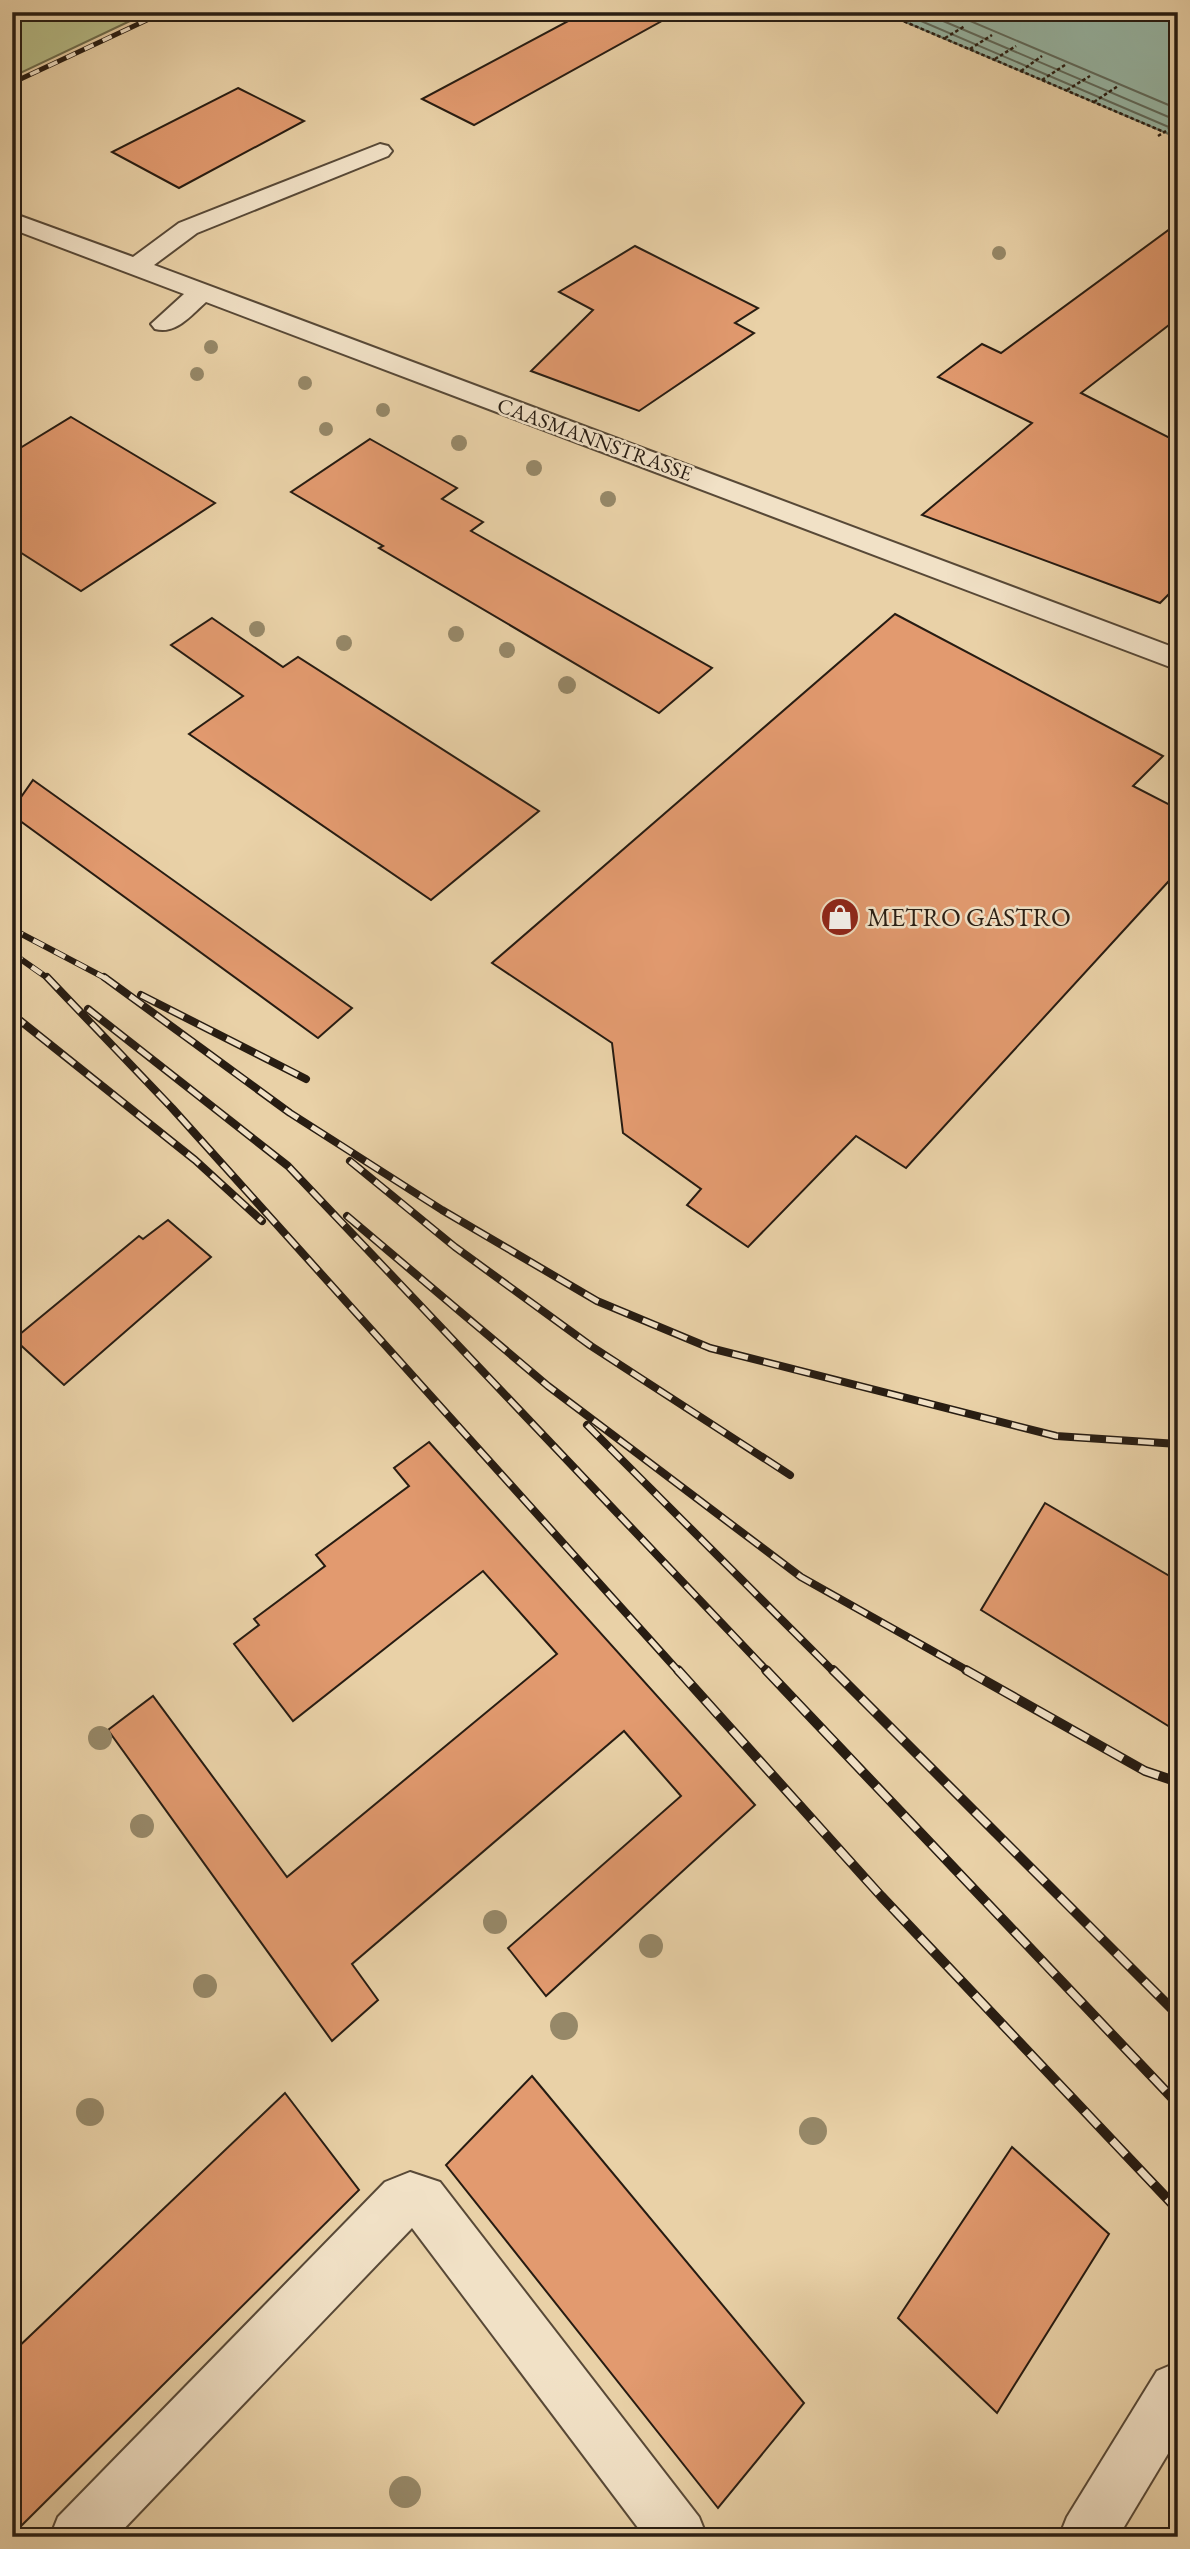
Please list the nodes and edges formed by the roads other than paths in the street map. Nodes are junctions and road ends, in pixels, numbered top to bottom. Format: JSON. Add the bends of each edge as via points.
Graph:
{"nodes":[{"id":1,"x":380,"y":151,"type":"dead end"},
{"id":2,"x":12,"y":220,"type":"edge"},
{"id":3,"x":134,"y":268,"type":"junction"},
{"id":4,"x":201,"y":293,"type":"junction"},
{"id":5,"x":164,"y":324,"type":"dead end"},
{"id":6,"x":1178,"y":660,"type":"edge"},
{"id":7,"x":1176,"y":2390,"type":"edge"},
{"id":8,"x":78,"y":2537,"type":"edge"},
{"id":9,"x":680,"y":2537,"type":"edge"},
{"id":10,"x":1087,"y":2537,"type":"edge"}],
"edges":[{"from":1,"to":3,"type":"street","via":[[188,228]]},
{"from":2,"to":3,"type":"street","name":"CAASMANNSTRASSE"},
{"from":3,"to":4,"type":"street","name":"CAASMANNSTRASSE"},
{"from":4,"to":5,"type":"street"},
{"from":4,"to":6,"type":"street","name":"CAASMANNSTRASSE"},
{"from":7,"to":10,"type":"street"},
{"from":8,"to":9,"type":"street","via":[[410,2197],[422,2200]]}]}
